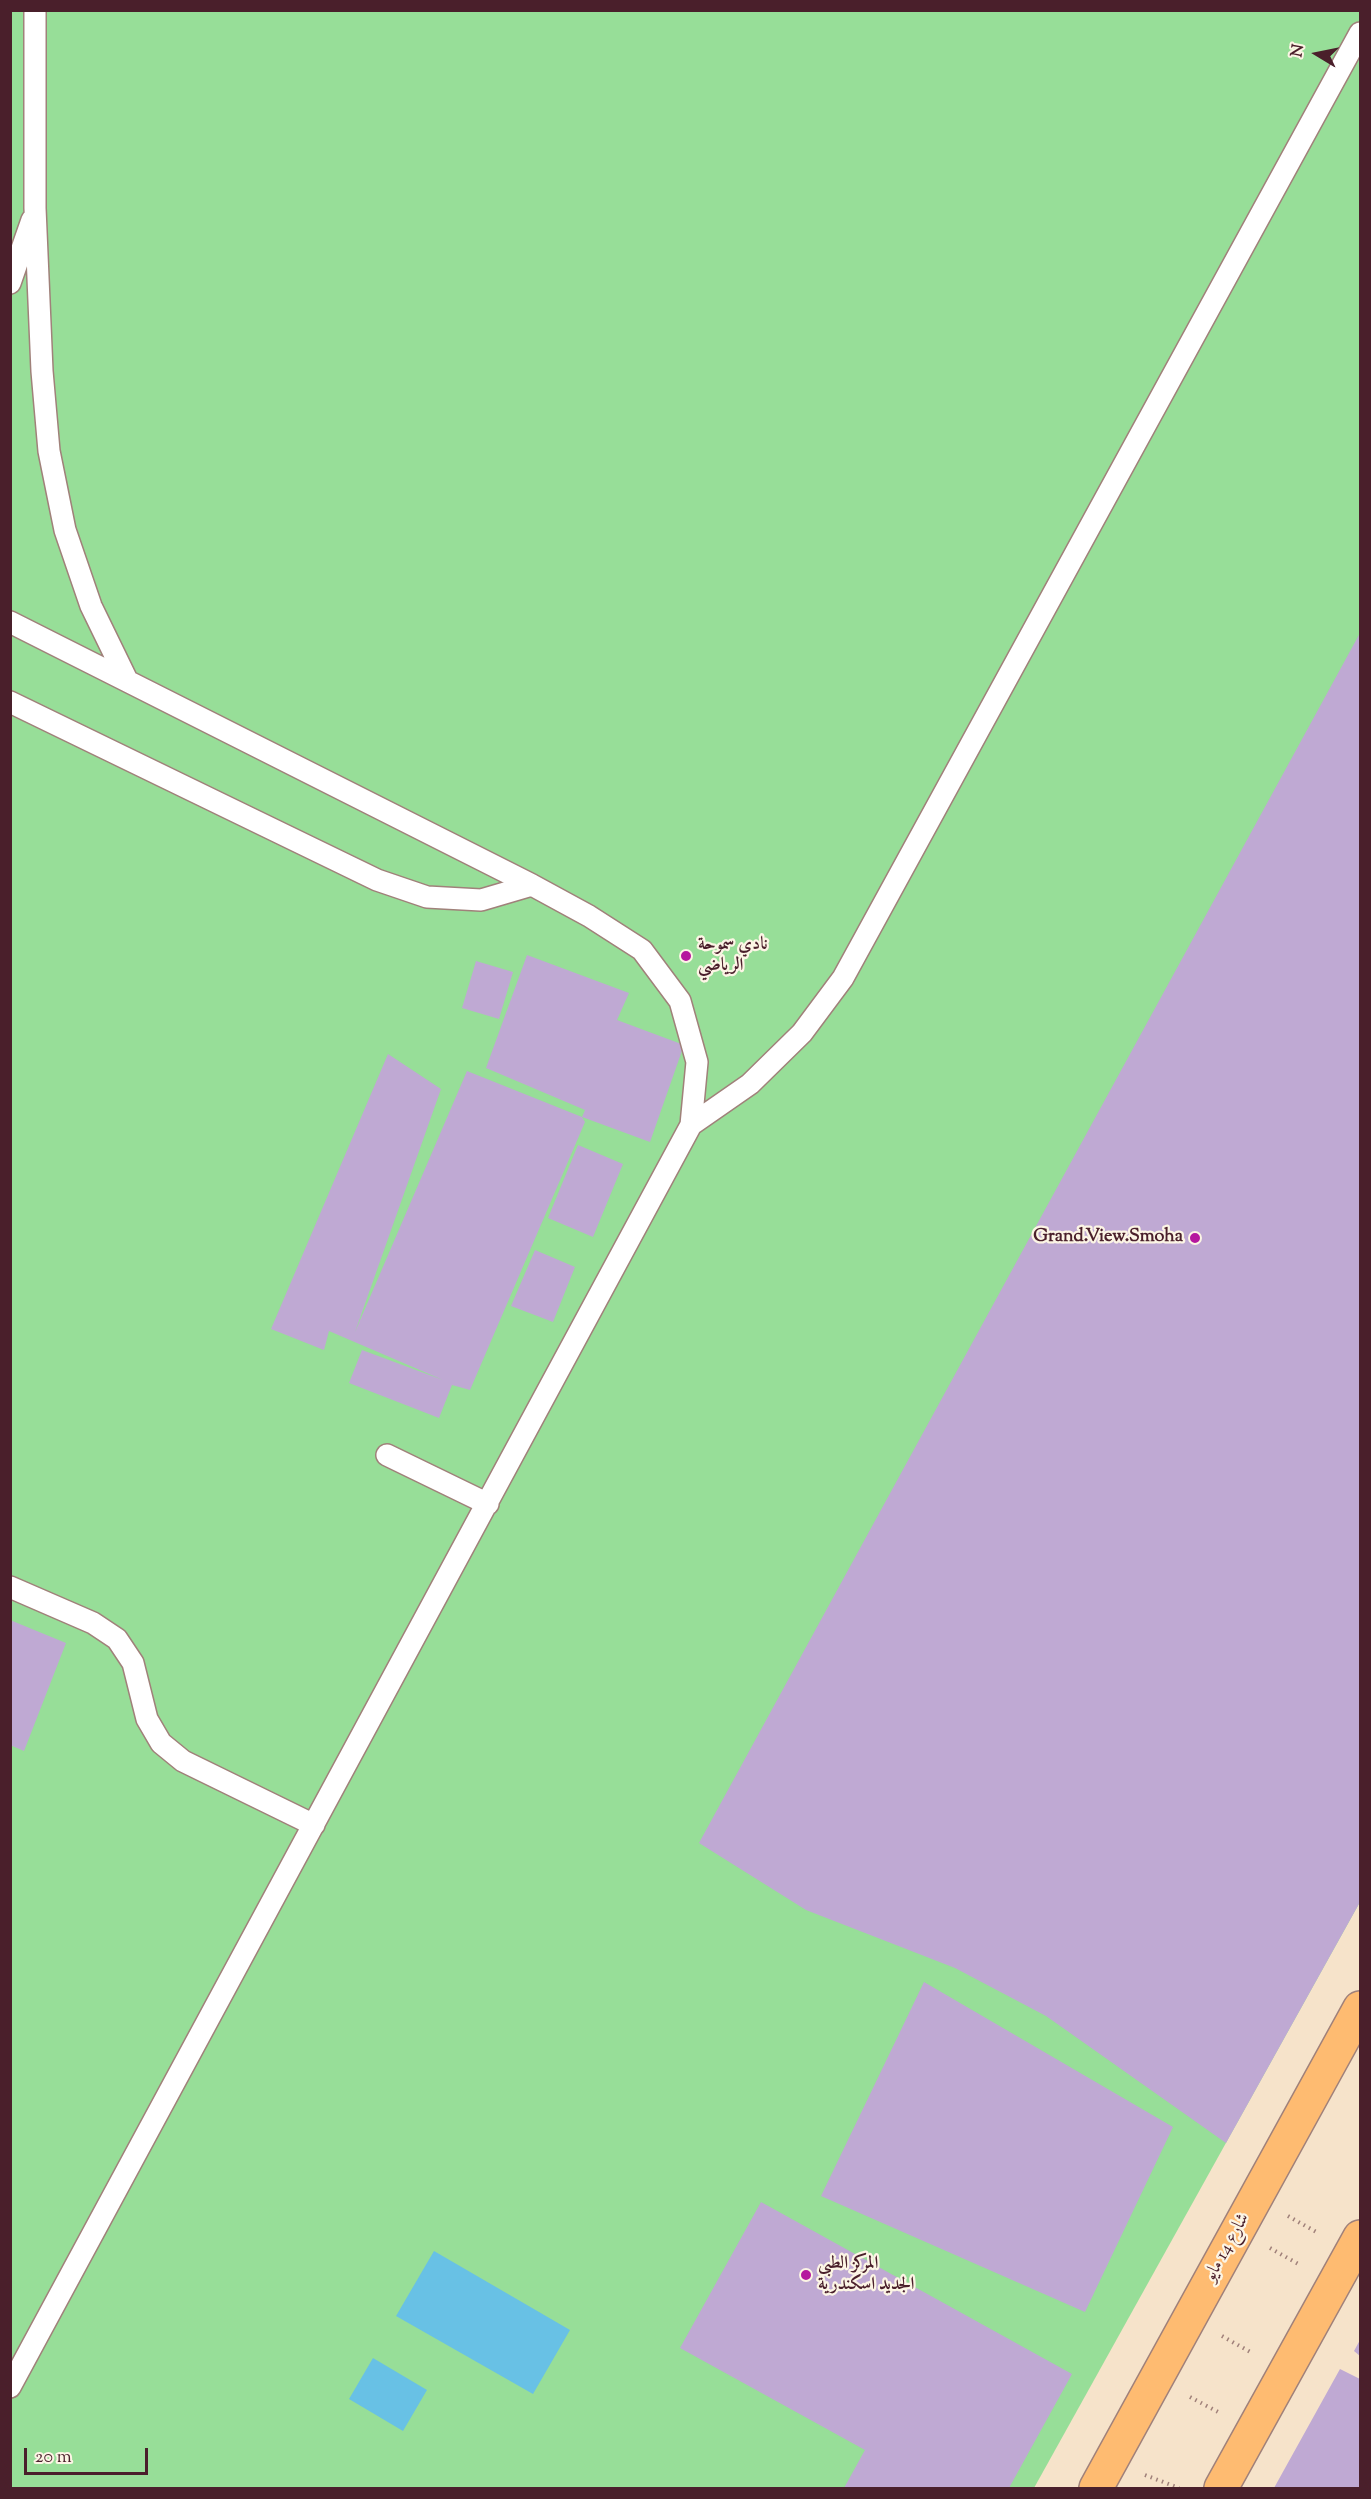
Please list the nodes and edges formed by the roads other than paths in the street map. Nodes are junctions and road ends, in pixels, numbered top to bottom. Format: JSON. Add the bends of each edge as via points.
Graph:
{"nodes":[{"id":1,"x":35,"y":10,"type":"edge"},
{"id":2,"x":1360,"y":33,"type":"edge"},
{"id":3,"x":35,"y":208,"type":"junction"},
{"id":4,"x":10,"y":283,"type":"edge"},
{"id":5,"x":10,"y":622,"type":"edge"},
{"id":6,"x":127,"y":680,"type":"junction"},
{"id":7,"x":10,"y":702,"type":"edge"},
{"id":8,"x":532,"y":885,"type":"junction"},
{"id":9,"x":691,"y":1125,"type":"junction"},
{"id":10,"x":387,"y":1455,"type":"dead end"},
{"id":11,"x":488,"y":1504,"type":"junction"},
{"id":12,"x":10,"y":1587,"type":"edge"},
{"id":13,"x":314,"y":1825,"type":"junction"},
{"id":14,"x":1360,"y":2008,"type":"edge"},
{"id":15,"x":1356,"y":2245,"type":"edge"},
{"id":16,"x":10,"y":2387,"type":"edge"},
{"id":17,"x":1096,"y":2488,"type":"edge"},
{"id":18,"x":1221,"y":2488,"type":"edge"}],
"edges":[{"from":1,"to":3,"type":"lane"},
{"from":2,"to":9,"type":"lane","via":[[843,978],[802,1033],[765,1070]]},
{"from":3,"to":4,"type":"lane"},
{"from":3,"to":6,"type":"lane","via":[[49,451],[65,530],[91,606]]},
{"from":5,"to":6,"type":"lane"},
{"from":6,"to":8,"type":"lane"},
{"from":7,"to":8,"type":"lane","via":[[377,880],[427,897],[481,900]]},
{"from":8,"to":9,"type":"lane","via":[[642,950],[680,1001],[698,1062]]},
{"from":9,"to":11,"type":"lane"},
{"from":10,"to":11,"type":"lane"},
{"from":11,"to":13,"type":"lane"},
{"from":12,"to":13,"type":"lane","via":[[93,1623],[117,1639],[133,1663],[147,1719],[161,1743],[183,1761]]},
{"from":13,"to":16,"type":"lane"},
{"from":14,"to":17,"type":"main road","name":"شارع 14 مايو"},
{"from":15,"to":18,"type":"main road"}]}
